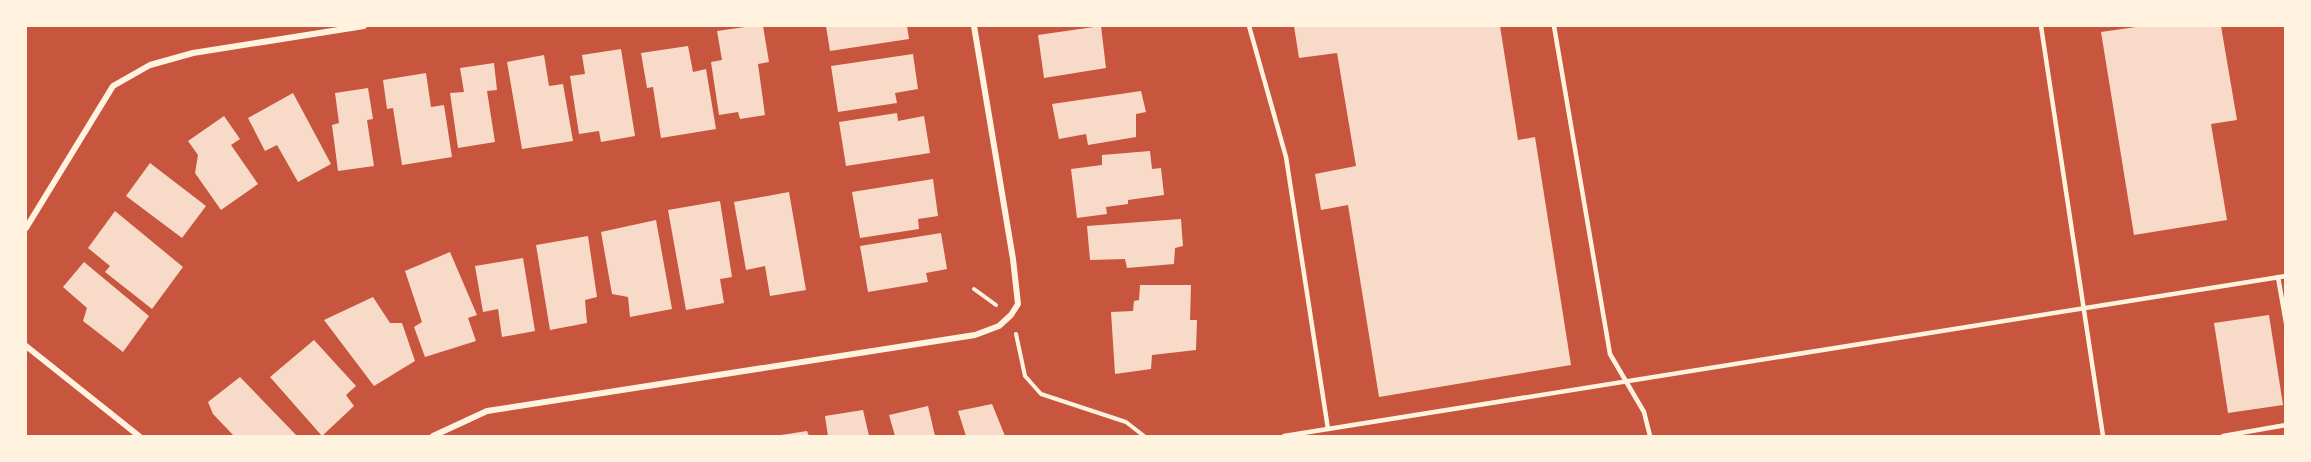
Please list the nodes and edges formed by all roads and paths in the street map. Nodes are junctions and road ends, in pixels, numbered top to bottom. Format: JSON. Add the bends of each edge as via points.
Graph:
{"nodes":[{"id":1,"x":364,"y":26,"type":"edge"},
{"id":2,"x":974,"y":26,"type":"edge"},
{"id":3,"x":1249,"y":26,"type":"edge"},
{"id":4,"x":1554,"y":26,"type":"edge"},
{"id":5,"x":2041,"y":26,"type":"edge"},
{"id":6,"x":26,"y":228,"type":"edge"},
{"id":7,"x":2286,"y":276,"type":"edge"},
{"id":8,"x":2278,"y":278,"type":"junction"},
{"id":9,"x":2083,"y":309,"type":"junction"},
{"id":10,"x":2286,"y":323,"type":"edge"},
{"id":11,"x":26,"y":346,"type":"edge"},
{"id":12,"x":1025,"y":376,"type":"dead end"},
{"id":13,"x":1627,"y":382,"type":"junction"},
{"id":14,"x":2286,"y":425,"type":"edge"},
{"id":15,"x":1328,"y":429,"type":"junction"},
{"id":16,"x":139,"y":436,"type":"edge"},
{"id":17,"x":433,"y":436,"type":"edge"},
{"id":18,"x":1144,"y":436,"type":"edge"},
{"id":19,"x":1284,"y":436,"type":"edge"},
{"id":20,"x":1650,"y":436,"type":"edge"},
{"id":21,"x":2103,"y":436,"type":"edge"},
{"id":22,"x":2223,"y":436,"type":"edge"}],
"edges":[{"from":1,"to":6,"type":"street","via":[[193,53],[150,65],[113,86]]},
{"from":2,"to":17,"type":"street","via":[[1018,304],[999,326],[975,335],[487,411]]},
{"from":3,"to":15,"type":"lane","via":[[1286,157]]},
{"from":4,"to":13,"type":"lane","via":[[1610,354]]},
{"from":5,"to":9,"type":"lane"},
{"from":7,"to":8,"type":"lane"},
{"from":8,"to":9,"type":"lane"},
{"from":8,"to":10,"type":"lane"},
{"from":9,"to":13,"type":"lane"},
{"from":9,"to":21,"type":"lane"},
{"from":11,"to":16,"type":"street"},
{"from":12,"to":18,"type":"path","via":[[1041,394],[1126,422]]},
{"from":13,"to":15,"type":"lane"},
{"from":13,"to":20,"type":"lane","via":[[1644,412]]},
{"from":14,"to":22,"type":"lane"},
{"from":15,"to":19,"type":"lane"}]}
